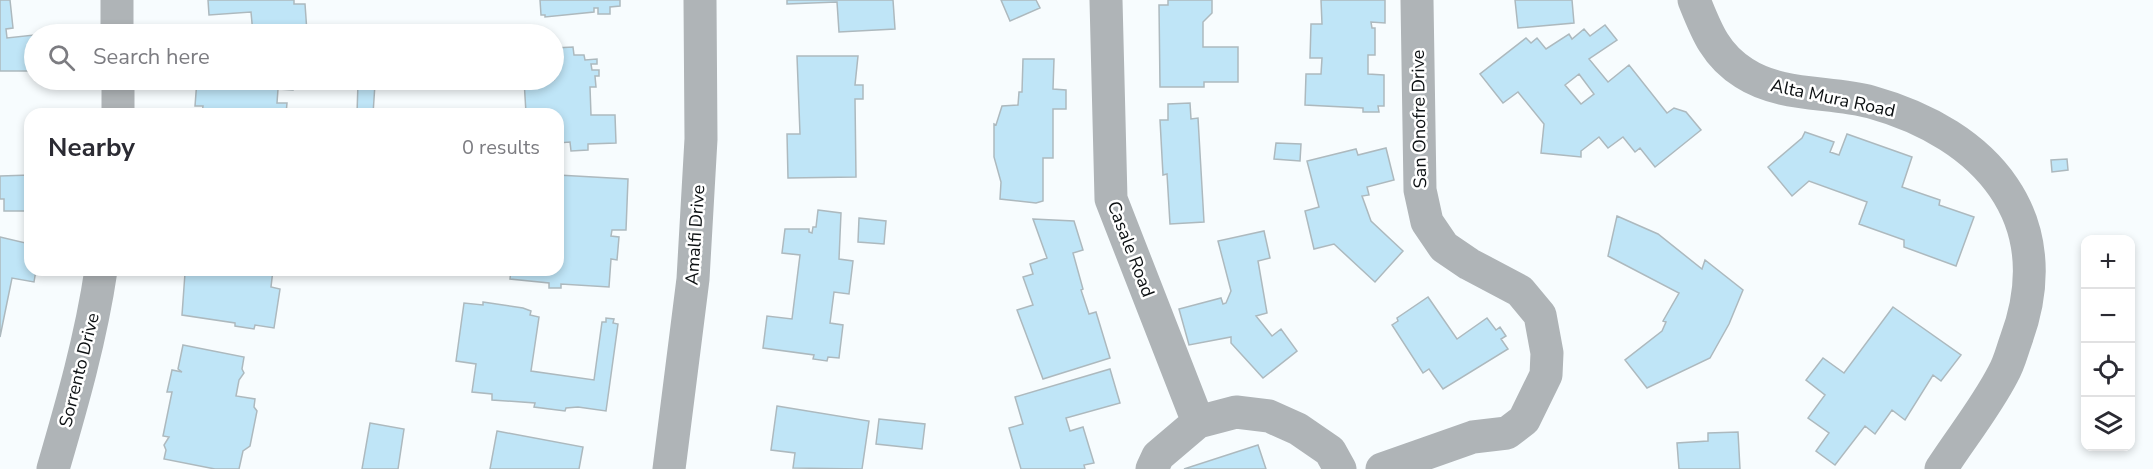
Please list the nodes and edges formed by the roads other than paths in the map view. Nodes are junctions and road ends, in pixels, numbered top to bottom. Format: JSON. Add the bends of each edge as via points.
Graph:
{"nodes":[{"id":1,"x":117,"y":0,"type":"edge"},
{"id":2,"x":700,"y":0,"type":"edge"},
{"id":3,"x":1106,"y":0,"type":"edge"},
{"id":4,"x":1417,"y":0,"type":"edge"},
{"id":5,"x":1694,"y":0,"type":"edge"},
{"id":6,"x":117,"y":24,"type":"edge"},
{"id":7,"x":118,"y":90,"type":"edge"},
{"id":8,"x":118,"y":108,"type":"edge"},
{"id":9,"x":99,"y":276,"type":"edge"},
{"id":10,"x":1198,"y":422,"type":"junction"},
{"id":11,"x":52,"y":469,"type":"edge"},
{"id":12,"x":669,"y":469,"type":"edge"},
{"id":13,"x":1152,"y":469,"type":"edge"},
{"id":14,"x":1340,"y":469,"type":"edge"},
{"id":15,"x":1382,"y":469,"type":"edge"},
{"id":16,"x":1941,"y":469,"type":"edge"}],
"edges":[{"from":1,"to":6,"type":"street"},
{"from":2,"to":12,"type":"street","name":"Amalfi Drive","via":[[701,139],[693,279]]},
{"from":3,"to":10,"type":"street","name":"Casale Road","via":[[1110,199]]},
{"from":4,"to":15,"type":"street","name":"San Onofre Drive","via":[[1420,190],[1427,222],[1444,247],[1520,291],[1540,315],[1547,353],[1546,375],[1524,420],[1506,433],[1473,437]]},
{"from":5,"to":16,"type":"street","name":"Alta Mura Road","via":[[1719,53],[1744,73],[1768,86],[1869,102],[1914,117],[1955,139],[1987,167],[2010,197],[2026,235],[2030,295],[2004,374]]},
{"from":7,"to":8,"type":"street"},
{"from":9,"to":11,"type":"street","name":"Sorrento Drive","via":[[73,400]]},
{"from":10,"to":13,"type":"street","via":[[1158,456]]},
{"from":10,"to":14,"type":"street","via":[[1236,412],[1269,416],[1298,429],[1330,451]]}]}
